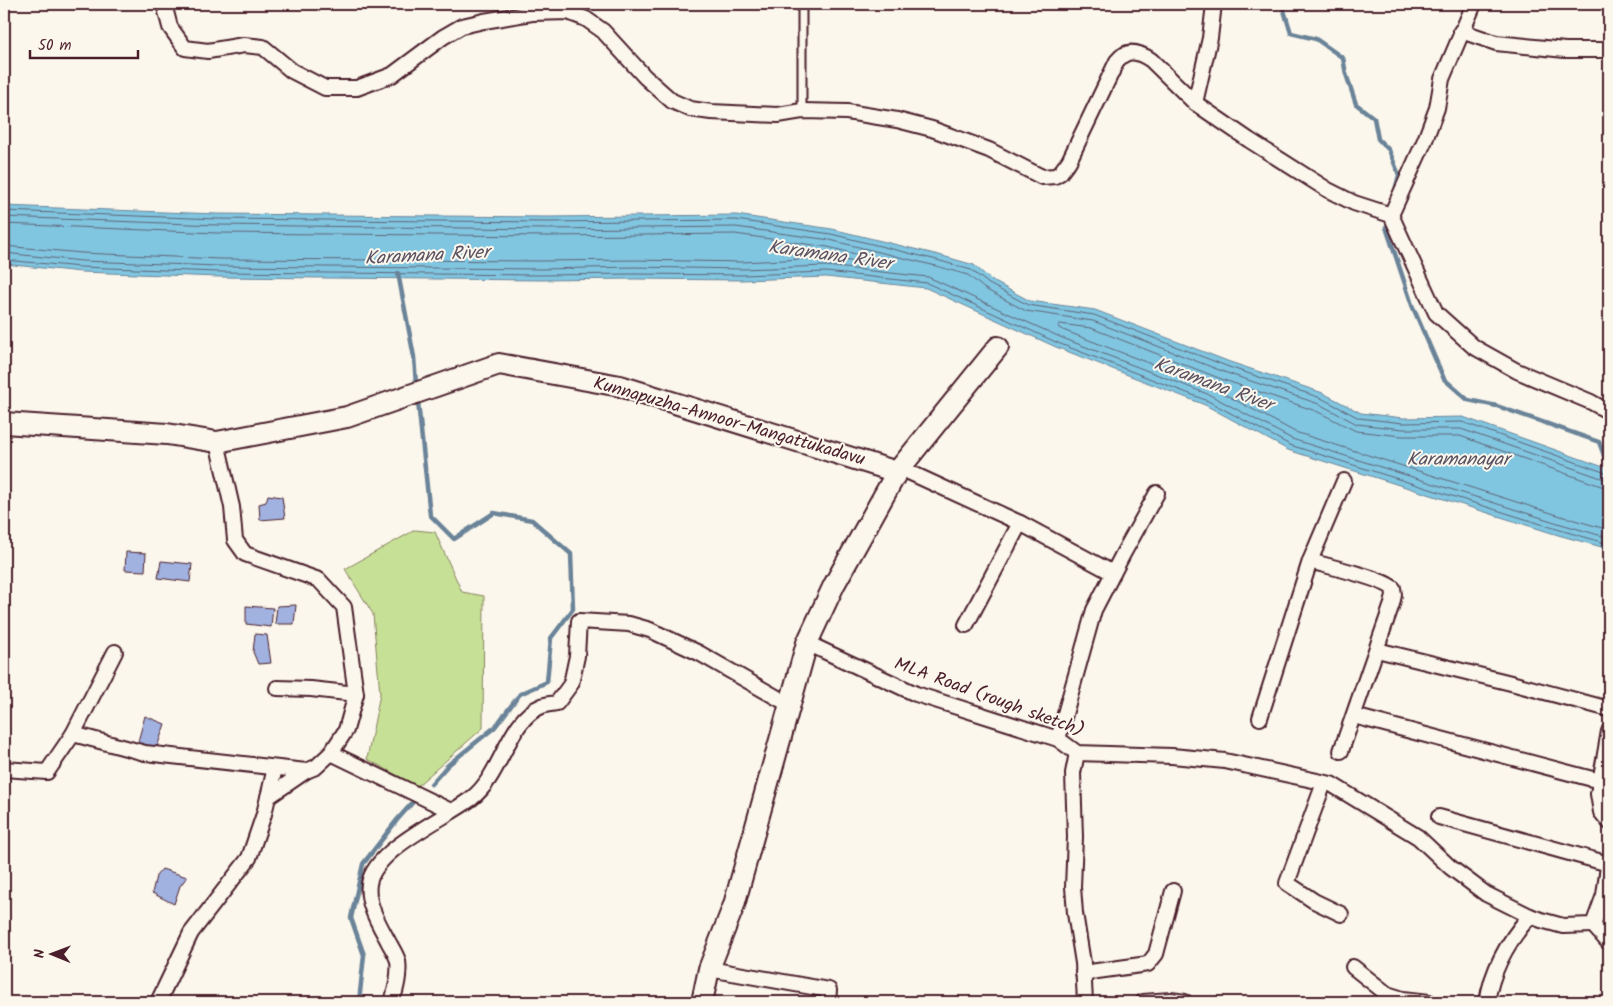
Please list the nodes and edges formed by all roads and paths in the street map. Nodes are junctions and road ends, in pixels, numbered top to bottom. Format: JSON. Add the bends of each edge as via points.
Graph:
{"nodes":[{"id":1,"x":164,"y":4,"type":"edge"},
{"id":2,"x":1214,"y":4,"type":"edge"},
{"id":3,"x":1474,"y":4,"type":"edge"},
{"id":4,"x":802,"y":5,"type":"dead end"},
{"id":5,"x":581,"y":10,"type":"edge"},
{"id":6,"x":1462,"y":31,"type":"junction"},
{"id":7,"x":1609,"y":50,"type":"edge"},
{"id":8,"x":1195,"y":103,"type":"junction"},
{"id":9,"x":802,"y":111,"type":"junction"},
{"id":10,"x":1391,"y":215,"type":"junction"},
{"id":11,"x":998,"y":347,"type":"dead end"},
{"id":12,"x":1609,"y":412,"type":"edge"},
{"id":13,"x":4,"y":422,"type":"edge"},
{"id":14,"x":216,"y":442,"type":"junction"},
{"id":15,"x":898,"y":470,"type":"junction"},
{"id":16,"x":1344,"y":481,"type":"dead end"},
{"id":17,"x":1157,"y":493,"type":"dead end"},
{"id":18,"x":1020,"y":522,"type":"junction"},
{"id":19,"x":1310,"y":561,"type":"junction"},
{"id":20,"x":1113,"y":573,"type":"junction"},
{"id":21,"x":966,"y":625,"type":"dead end"},
{"id":22,"x":807,"y":643,"type":"junction"},
{"id":23,"x":1376,"y":650,"type":"junction"},
{"id":24,"x":115,"y":652,"type":"dead end"},
{"id":25,"x":277,"y":688,"type":"dead end"},
{"id":26,"x":356,"y":694,"type":"junction"},
{"id":27,"x":790,"y":705,"type":"junction"},
{"id":28,"x":1609,"y":709,"type":"edge"},
{"id":29,"x":1354,"y":716,"type":"junction"},
{"id":30,"x":1260,"y":718,"type":"dead end"},
{"id":31,"x":1609,"y":731,"type":"edge"},
{"id":32,"x":73,"y":734,"type":"junction"},
{"id":33,"x":1058,"y":739,"type":"junction"},
{"id":34,"x":1341,"y":750,"type":"dead end"},
{"id":35,"x":1077,"y":753,"type":"junction"},
{"id":36,"x":331,"y":754,"type":"junction"},
{"id":37,"x":275,"y":768,"type":"junction"},
{"id":38,"x":4,"y":769,"type":"edge"},
{"id":39,"x":306,"y":771,"type":"junction"},
{"id":40,"x":1600,"y":781,"type":"junction"},
{"id":41,"x":1324,"y":783,"type":"junction"},
{"id":42,"x":268,"y":797,"type":"junction"},
{"id":43,"x":451,"y":811,"type":"junction"},
{"id":44,"x":1439,"y":817,"type":"dead end"},
{"id":45,"x":1609,"y":822,"type":"edge"},
{"id":46,"x":1609,"y":861,"type":"edge"},
{"id":47,"x":1173,"y":891,"type":"dead end"},
{"id":48,"x":1607,"y":895,"type":"edge"},
{"id":49,"x":1341,"y":914,"type":"dead end"},
{"id":50,"x":1530,"y":916,"type":"junction"},
{"id":51,"x":1593,"y":924,"type":"junction"},
{"id":52,"x":1609,"y":943,"type":"edge"},
{"id":53,"x":1353,"y":967,"type":"dead end"},
{"id":54,"x":709,"y":969,"type":"junction"},
{"id":55,"x":1083,"y":973,"type":"junction"},
{"id":56,"x":158,"y":1002,"type":"edge"},
{"id":57,"x":392,"y":1002,"type":"edge"},
{"id":58,"x":702,"y":1002,"type":"edge"},
{"id":59,"x":828,"y":1002,"type":"edge"},
{"id":60,"x":1084,"y":1002,"type":"edge"},
{"id":61,"x":1143,"y":1002,"type":"edge"},
{"id":62,"x":1185,"y":1002,"type":"edge"},
{"id":63,"x":1429,"y":1002,"type":"edge"},
{"id":64,"x":1487,"y":1002,"type":"edge"}],
"edges":[{"from":1,"to":5,"type":"street","via":[[170,27],[185,48],[208,51],[244,45],[263,47],[292,71],[325,88],[357,88],[392,75],[462,26],[532,13]]},
{"from":2,"to":8,"type":"street"},
{"from":3,"to":6,"type":"street"},
{"from":4,"to":9,"type":"lane"},
{"from":5,"to":9,"type":"street","via":[[645,77],[672,100],[690,109],[778,115]]},
{"from":6,"to":7,"type":"street","via":[[1496,43],[1565,50]]},
{"from":6,"to":10,"type":"street","via":[[1442,79],[1437,108],[1425,140]]},
{"from":8,"to":9,"type":"street","via":[[1151,60],[1127,52],[1117,61],[1069,161],[1060,173],[1046,177],[989,150],[932,129],[846,112]]},
{"from":8,"to":10,"type":"street","via":[[1328,190]]},
{"from":10,"to":12,"type":"street","via":[[1436,313],[1474,347],[1517,371]]},
{"from":11,"to":15,"type":"street"},
{"from":13,"to":14,"type":"street","name":"Kunnapuzha-Annoor-Mangattukadavu","via":[[158,433]]},
{"from":14,"to":15,"type":"street","name":"Kunnapuzha-Annoor-Mangattukadavu","via":[[347,417],[500,364],[620,386]]},
{"from":14,"to":26,"type":"street","via":[[232,507],[234,540],[244,554],[319,580],[344,607]]},
{"from":15,"to":18,"type":"street"},
{"from":15,"to":22,"type":"street","via":[[834,585]]},
{"from":16,"to":19,"type":"street"},
{"from":17,"to":20,"type":"street"},
{"from":18,"to":20,"type":"street"},
{"from":18,"to":21,"type":"street"},
{"from":19,"to":23,"type":"street","via":[[1393,588],[1392,604]]},
{"from":19,"to":30,"type":"street"},
{"from":20,"to":33,"type":"street","via":[[1094,610]]},
{"from":22,"to":27,"type":"street"},
{"from":22,"to":33,"type":"street","name":"MLA Road (rough sketch)","via":[[916,694]]},
{"from":23,"to":28,"type":"street"},
{"from":23,"to":29,"type":"street"},
{"from":24,"to":32,"type":"street"},
{"from":25,"to":26,"type":"street"},
{"from":26,"to":36,"type":"street","via":[[346,730]]},
{"from":27,"to":43,"type":"street","via":[[669,637],[629,624],[579,621],[571,684],[557,702],[529,714],[517,727],[491,778],[473,797]]},
{"from":27,"to":54,"type":"street","via":[[734,905]]},
{"from":29,"to":34,"type":"street"},
{"from":29,"to":40,"type":"street"},
{"from":31,"to":40,"type":"street"},
{"from":32,"to":37,"type":"street","via":[[144,753]]},
{"from":32,"to":38,"type":"street","via":[[47,772]]},
{"from":33,"to":35,"type":"street","name":"MLA Road (rough sketch)"},
{"from":35,"to":41,"type":"street","name":"MLA Road (rough sketch)","via":[[1225,760]]},
{"from":35,"to":55,"type":"street","via":[[1073,773],[1074,887]]},
{"from":36,"to":39,"type":"street"},
{"from":36,"to":43,"type":"street"},
{"from":37,"to":39,"type":"street"},
{"from":37,"to":42,"type":"street"},
{"from":39,"to":42,"type":"street"},
{"from":40,"to":45,"type":"street","via":[[1599,806]]},
{"from":41,"to":49,"type":"street","via":[[1287,883]]},
{"from":41,"to":50,"type":"street","name":"MLA Road (rough sketch)","via":[[1331,784],[1418,837],[1486,894]]},
{"from":42,"to":56,"type":"street","via":[[249,858],[191,933]]},
{"from":43,"to":57,"type":"street","via":[[395,848],[372,874],[370,898],[380,927],[398,960],[399,975]]},
{"from":44,"to":46,"type":"street"},
{"from":46,"to":48,"type":"street"},
{"from":47,"to":55,"type":"street","via":[[1156,954],[1148,964]]},
{"from":48,"to":51,"type":"street"},
{"from":50,"to":51,"type":"street","name":"MLA Road (rough sketch)","via":[[1564,926]]},
{"from":50,"to":64,"type":"street","via":[[1505,950]]},
{"from":51,"to":52,"type":"street"},
{"from":53,"to":63,"type":"street","via":[[1387,994]]},
{"from":54,"to":58,"type":"street"},
{"from":54,"to":59,"type":"street","via":[[829,990]]},
{"from":55,"to":60,"type":"street"},
{"from":61,"to":62,"type":"street"}]}
